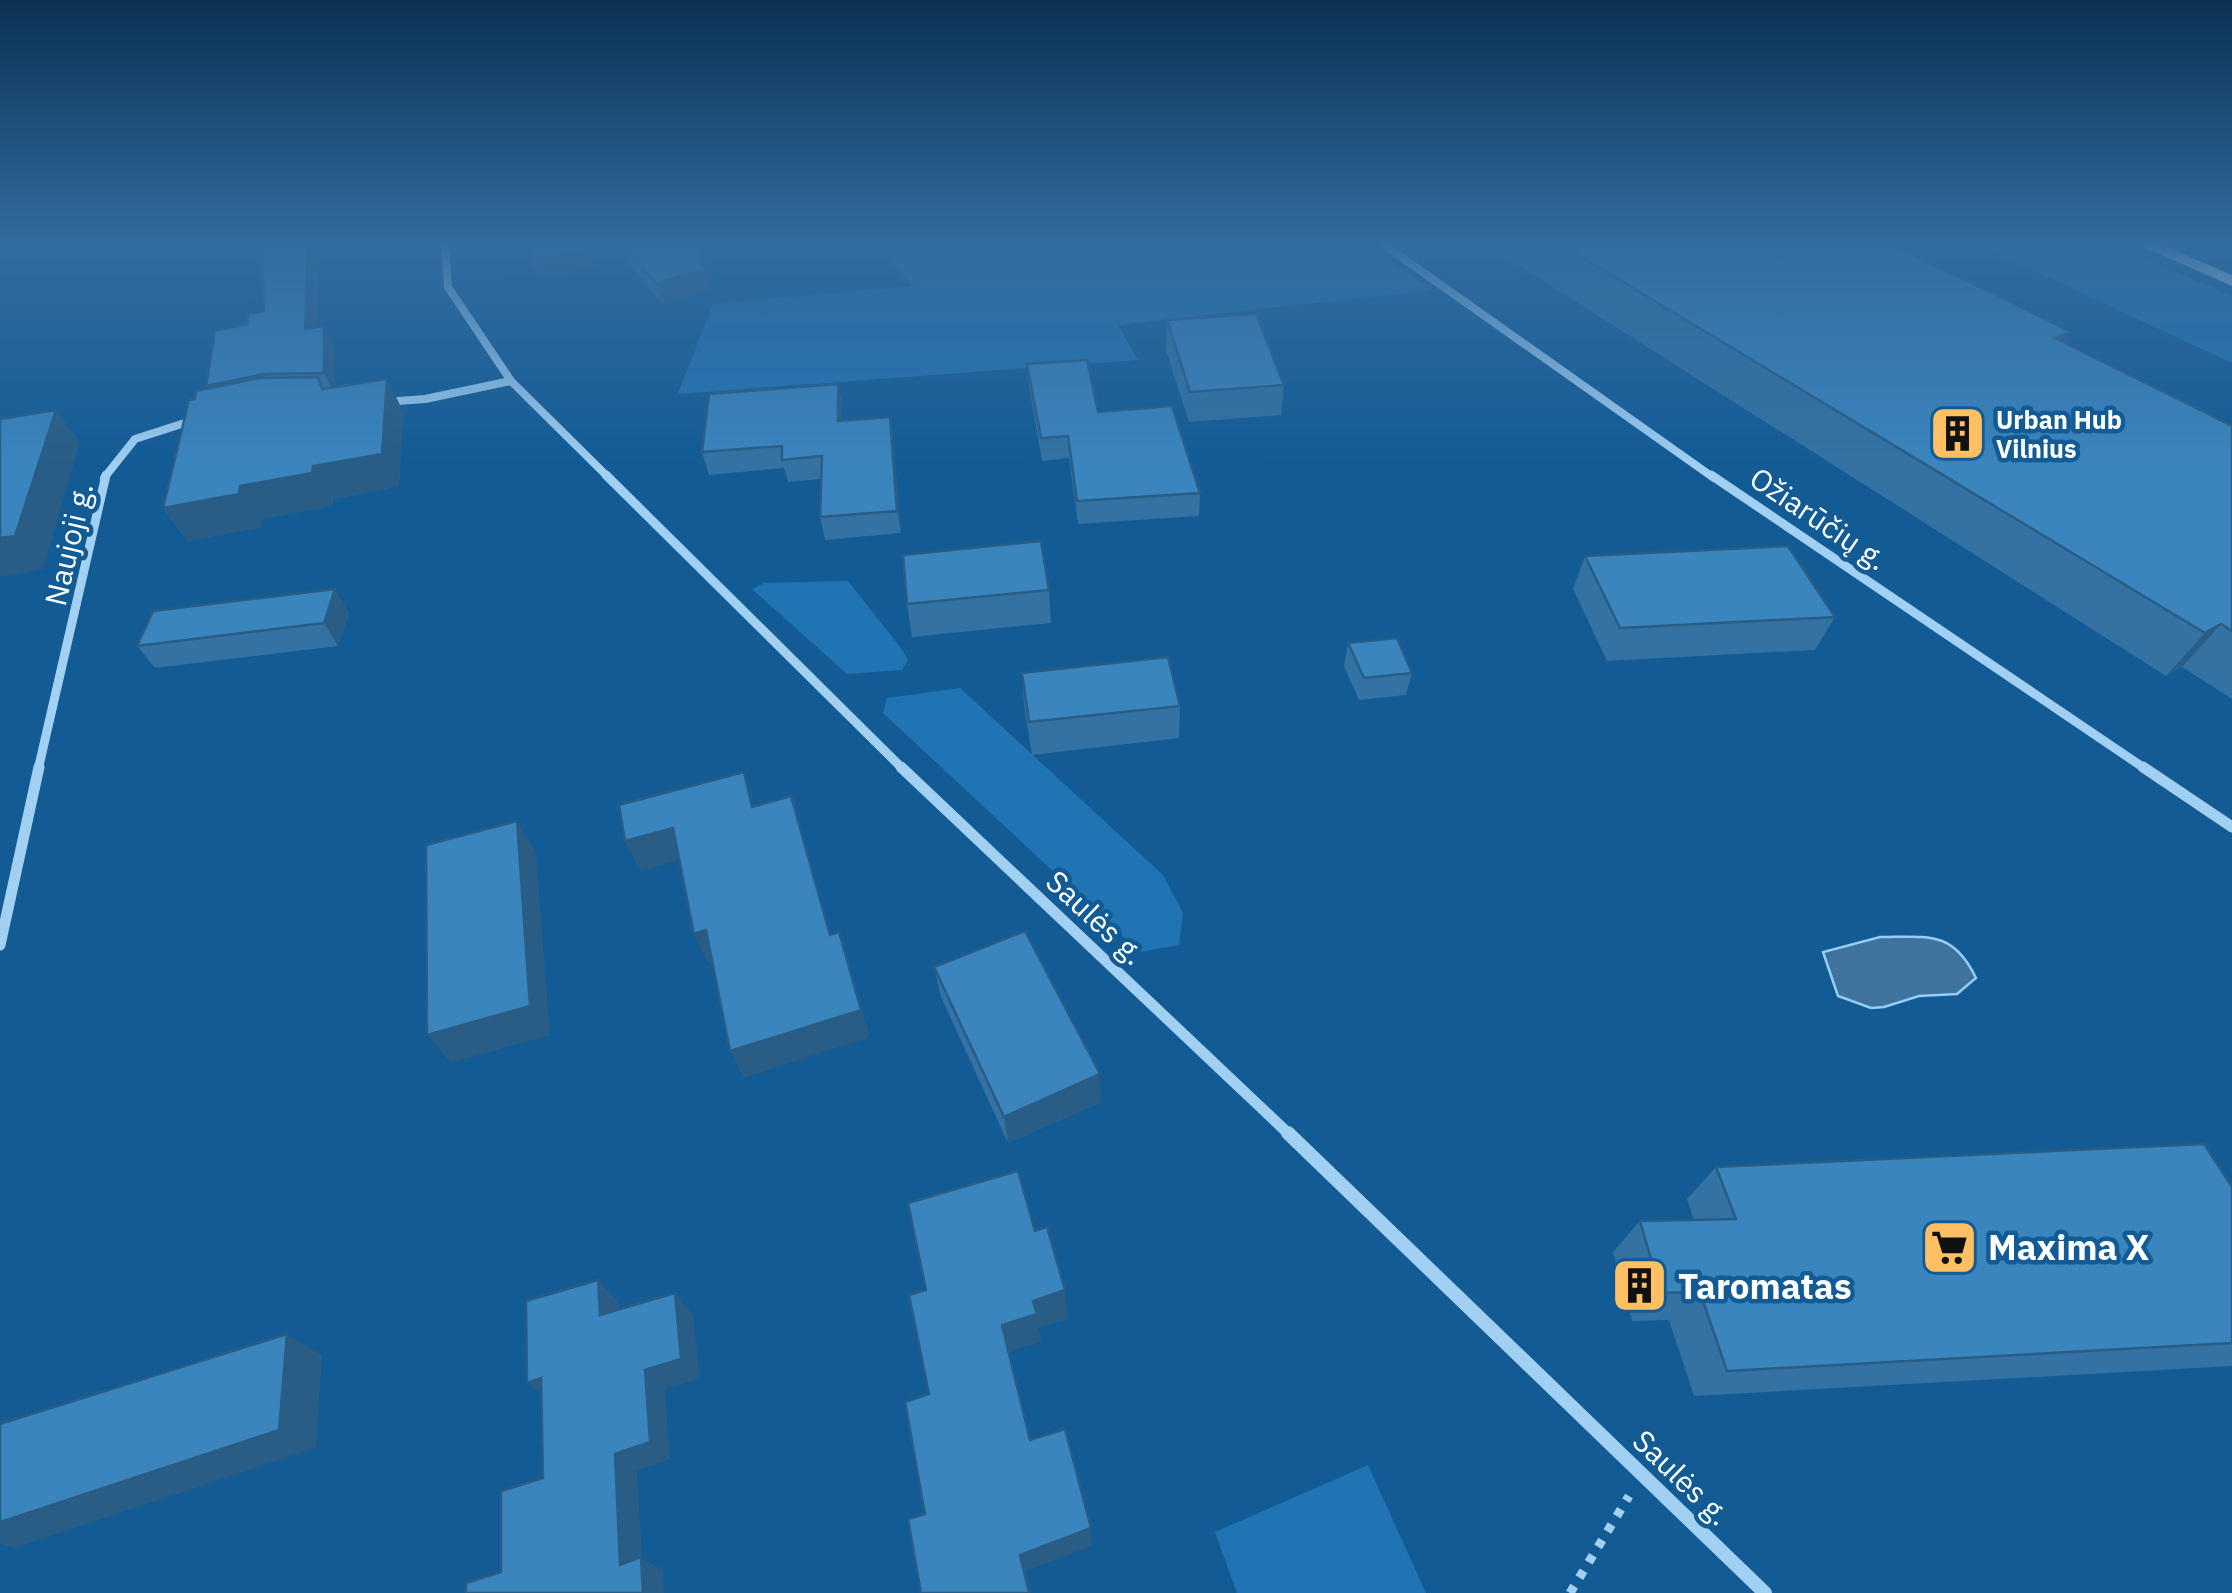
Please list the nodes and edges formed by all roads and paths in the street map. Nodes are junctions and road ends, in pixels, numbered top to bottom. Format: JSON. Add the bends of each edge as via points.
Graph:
{"nodes":[{"id":1,"x":469,"y":318,"type":"edge"},
{"id":2,"x":1488,"y":318,"type":"edge"},
{"id":3,"x":511,"y":382,"type":"junction"},
{"id":4,"x":376,"y":402,"type":"edge"},
{"id":5,"x":202,"y":418,"type":"edge"},
{"id":6,"x":2232,"y":827,"type":"edge"},
{"id":7,"x":0,"y":945,"type":"edge"},
{"id":8,"x":1642,"y":1474,"type":"junction"},
{"id":9,"x":1570,"y":1593,"type":"edge"},
{"id":10,"x":1765,"y":1593,"type":"edge"}],
"edges":[{"from":1,"to":3,"type":"street","name":"Saulės g."},
{"from":2,"to":6,"type":"street","name":"Ožiarūčių g."},
{"from":3,"to":4,"type":"street","via":[[425,400]]},
{"from":3,"to":8,"type":"street","name":"Saulės g.","via":[[919,785]]},
{"from":5,"to":7,"type":"street","name":"Naujoji g.","via":[[135,439],[101,481]]},
{"from":8,"to":9,"type":"path"},
{"from":8,"to":10,"type":"street","name":"Saulės g."}]}
